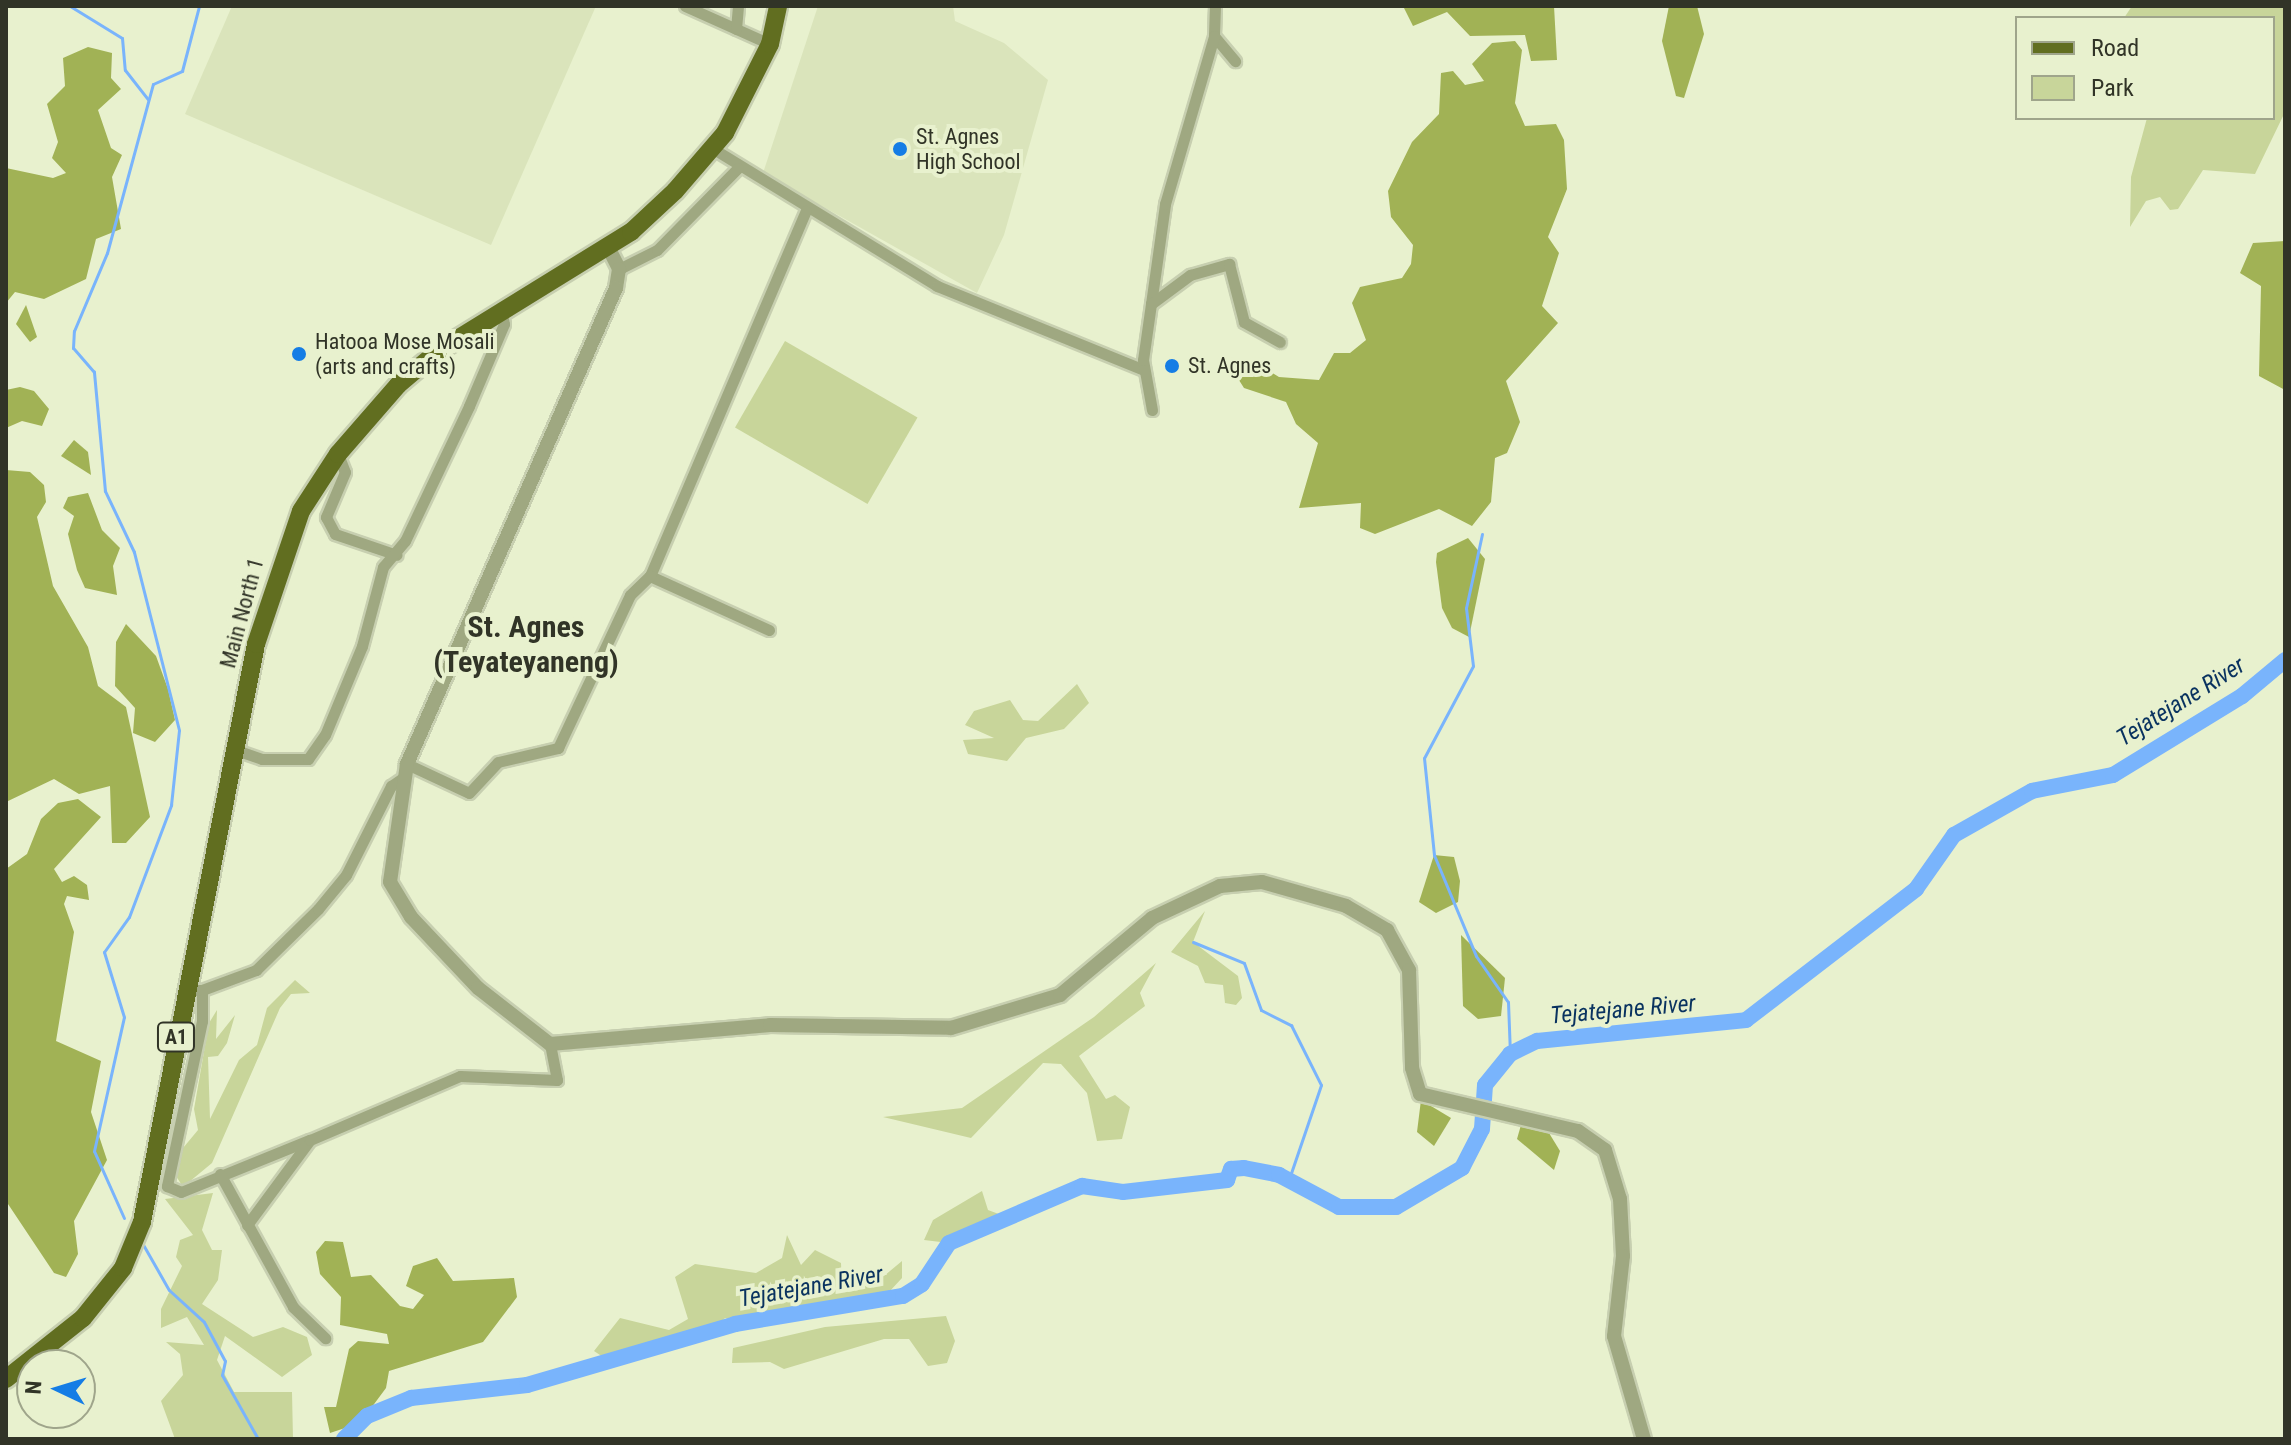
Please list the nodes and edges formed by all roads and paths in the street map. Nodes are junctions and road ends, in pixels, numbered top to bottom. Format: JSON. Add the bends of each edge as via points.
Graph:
{"nodes":[{"id":1,"x":685,"y":6,"type":"edge"},
{"id":2,"x":738,"y":6,"type":"edge"},
{"id":3,"x":778,"y":6,"type":"edge"},
{"id":4,"x":1215,"y":6,"type":"edge"},
{"id":5,"x":736,"y":29,"type":"junction"},
{"id":6,"x":1214,"y":36,"type":"junction"},
{"id":7,"x":770,"y":44,"type":"junction"},
{"id":8,"x":1235,"y":61,"type":"dead end"},
{"id":9,"x":712,"y":148,"type":"junction"},
{"id":10,"x":738,"y":168,"type":"junction"},
{"id":11,"x":806,"y":211,"type":"junction"},
{"id":12,"x":608,"y":247,"type":"junction"},
{"id":13,"x":619,"y":269,"type":"junction"},
{"id":14,"x":1151,"y":304,"type":"junction"},
{"id":15,"x":501,"y":310,"type":"junction"},
{"id":16,"x":1280,"y":342,"type":"dead end"},
{"id":17,"x":1144,"y":370,"type":"junction"},
{"id":18,"x":1152,"y":410,"type":"dead end"},
{"id":19,"x":338,"y":454,"type":"junction"},
{"id":20,"x":397,"y":555,"type":"junction"},
{"id":21,"x":650,"y":576,"type":"junction"},
{"id":22,"x":769,"y":630,"type":"dead end"},
{"id":23,"x":233,"y":749,"type":"junction"},
{"id":24,"x":405,"y":771,"type":"junction"},
{"id":25,"x":193,"y":990,"type":"junction"},
{"id":26,"x":550,"y":1044,"type":"junction"},
{"id":27,"x":310,"y":1140,"type":"junction"},
{"id":28,"x":220,"y":1174,"type":"junction"},
{"id":29,"x":247,"y":1225,"type":"junction"},
{"id":30,"x":325,"y":1338,"type":"dead end"},
{"id":31,"x":6,"y":1379,"type":"edge"},
{"id":32,"x":1644,"y":1439,"type":"edge"}],
"edges":[{"from":1,"to":5,"type":"street"},
{"from":2,"to":5,"type":"street"},
{"from":3,"to":7,"type":"main road","name":"Main North 1","number":"A1"},
{"from":4,"to":6,"type":"street"},
{"from":5,"to":7,"type":"street"},
{"from":6,"to":8,"type":"street"},
{"from":6,"to":14,"type":"street","via":[[1165,204]]},
{"from":7,"to":9,"type":"main road","name":"Main North 1","number":"A1"},
{"from":9,"to":10,"type":"street"},
{"from":9,"to":12,"type":"main road","name":"Main North 1","number":"A1"},
{"from":10,"to":11,"type":"street"},
{"from":10,"to":13,"type":"street","via":[[657,250]]},
{"from":11,"to":17,"type":"street","via":[[937,286]]},
{"from":11,"to":21,"type":"street"},
{"from":12,"to":13,"type":"street"},
{"from":12,"to":15,"type":"main road","name":"Main North 1","number":"A1"},
{"from":13,"to":24,"type":"street"},
{"from":14,"to":16,"type":"street","via":[[1224,262],[1244,322]]},
{"from":14,"to":17,"type":"street"},
{"from":15,"to":19,"type":"main road","name":"Main North 1","number":"A1","via":[[398,385]]},
{"from":15,"to":20,"type":"street","via":[[504,324]]},
{"from":17,"to":18,"type":"street"},
{"from":19,"to":20,"type":"street","via":[[345,472],[326,517],[335,534]]},
{"from":19,"to":23,"type":"main road","name":"Main North 1","number":"A1","via":[[301,511],[274,578]]},
{"from":20,"to":23,"type":"street","via":[[383,567],[345,695],[308,759],[262,759]]},
{"from":21,"to":22,"type":"street"},
{"from":21,"to":24,"type":"street","via":[[630,595],[558,748],[498,762],[469,793]]},
{"from":23,"to":25,"type":"main road","name":"Main North 1","number":"A1"},
{"from":24,"to":25,"type":"street","via":[[391,786],[346,875],[318,909],[256,970]]},
{"from":24,"to":26,"type":"street","via":[[391,892],[478,988]]},
{"from":25,"to":28,"type":"street","via":[[167,1186],[181,1192]]},
{"from":25,"to":31,"type":"main road","name":"Main North 1","number":"A1","via":[[150,1191],[129,1255],[83,1318]]},
{"from":26,"to":27,"type":"street","via":[[557,1080],[460,1076]]},
{"from":26,"to":32,"type":"street","via":[[770,1025],[951,1028],[1060,995],[1161,913],[1220,886],[1262,882],[1346,906],[1387,930],[1409,970],[1415,1086],[1461,1109],[1578,1131],[1605,1150],[1620,1199],[1623,1256],[1614,1336]]},
{"from":27,"to":28,"type":"street"},
{"from":27,"to":29,"type":"street"},
{"from":28,"to":29,"type":"street"},
{"from":29,"to":30,"type":"street","via":[[293,1307]]}]}
